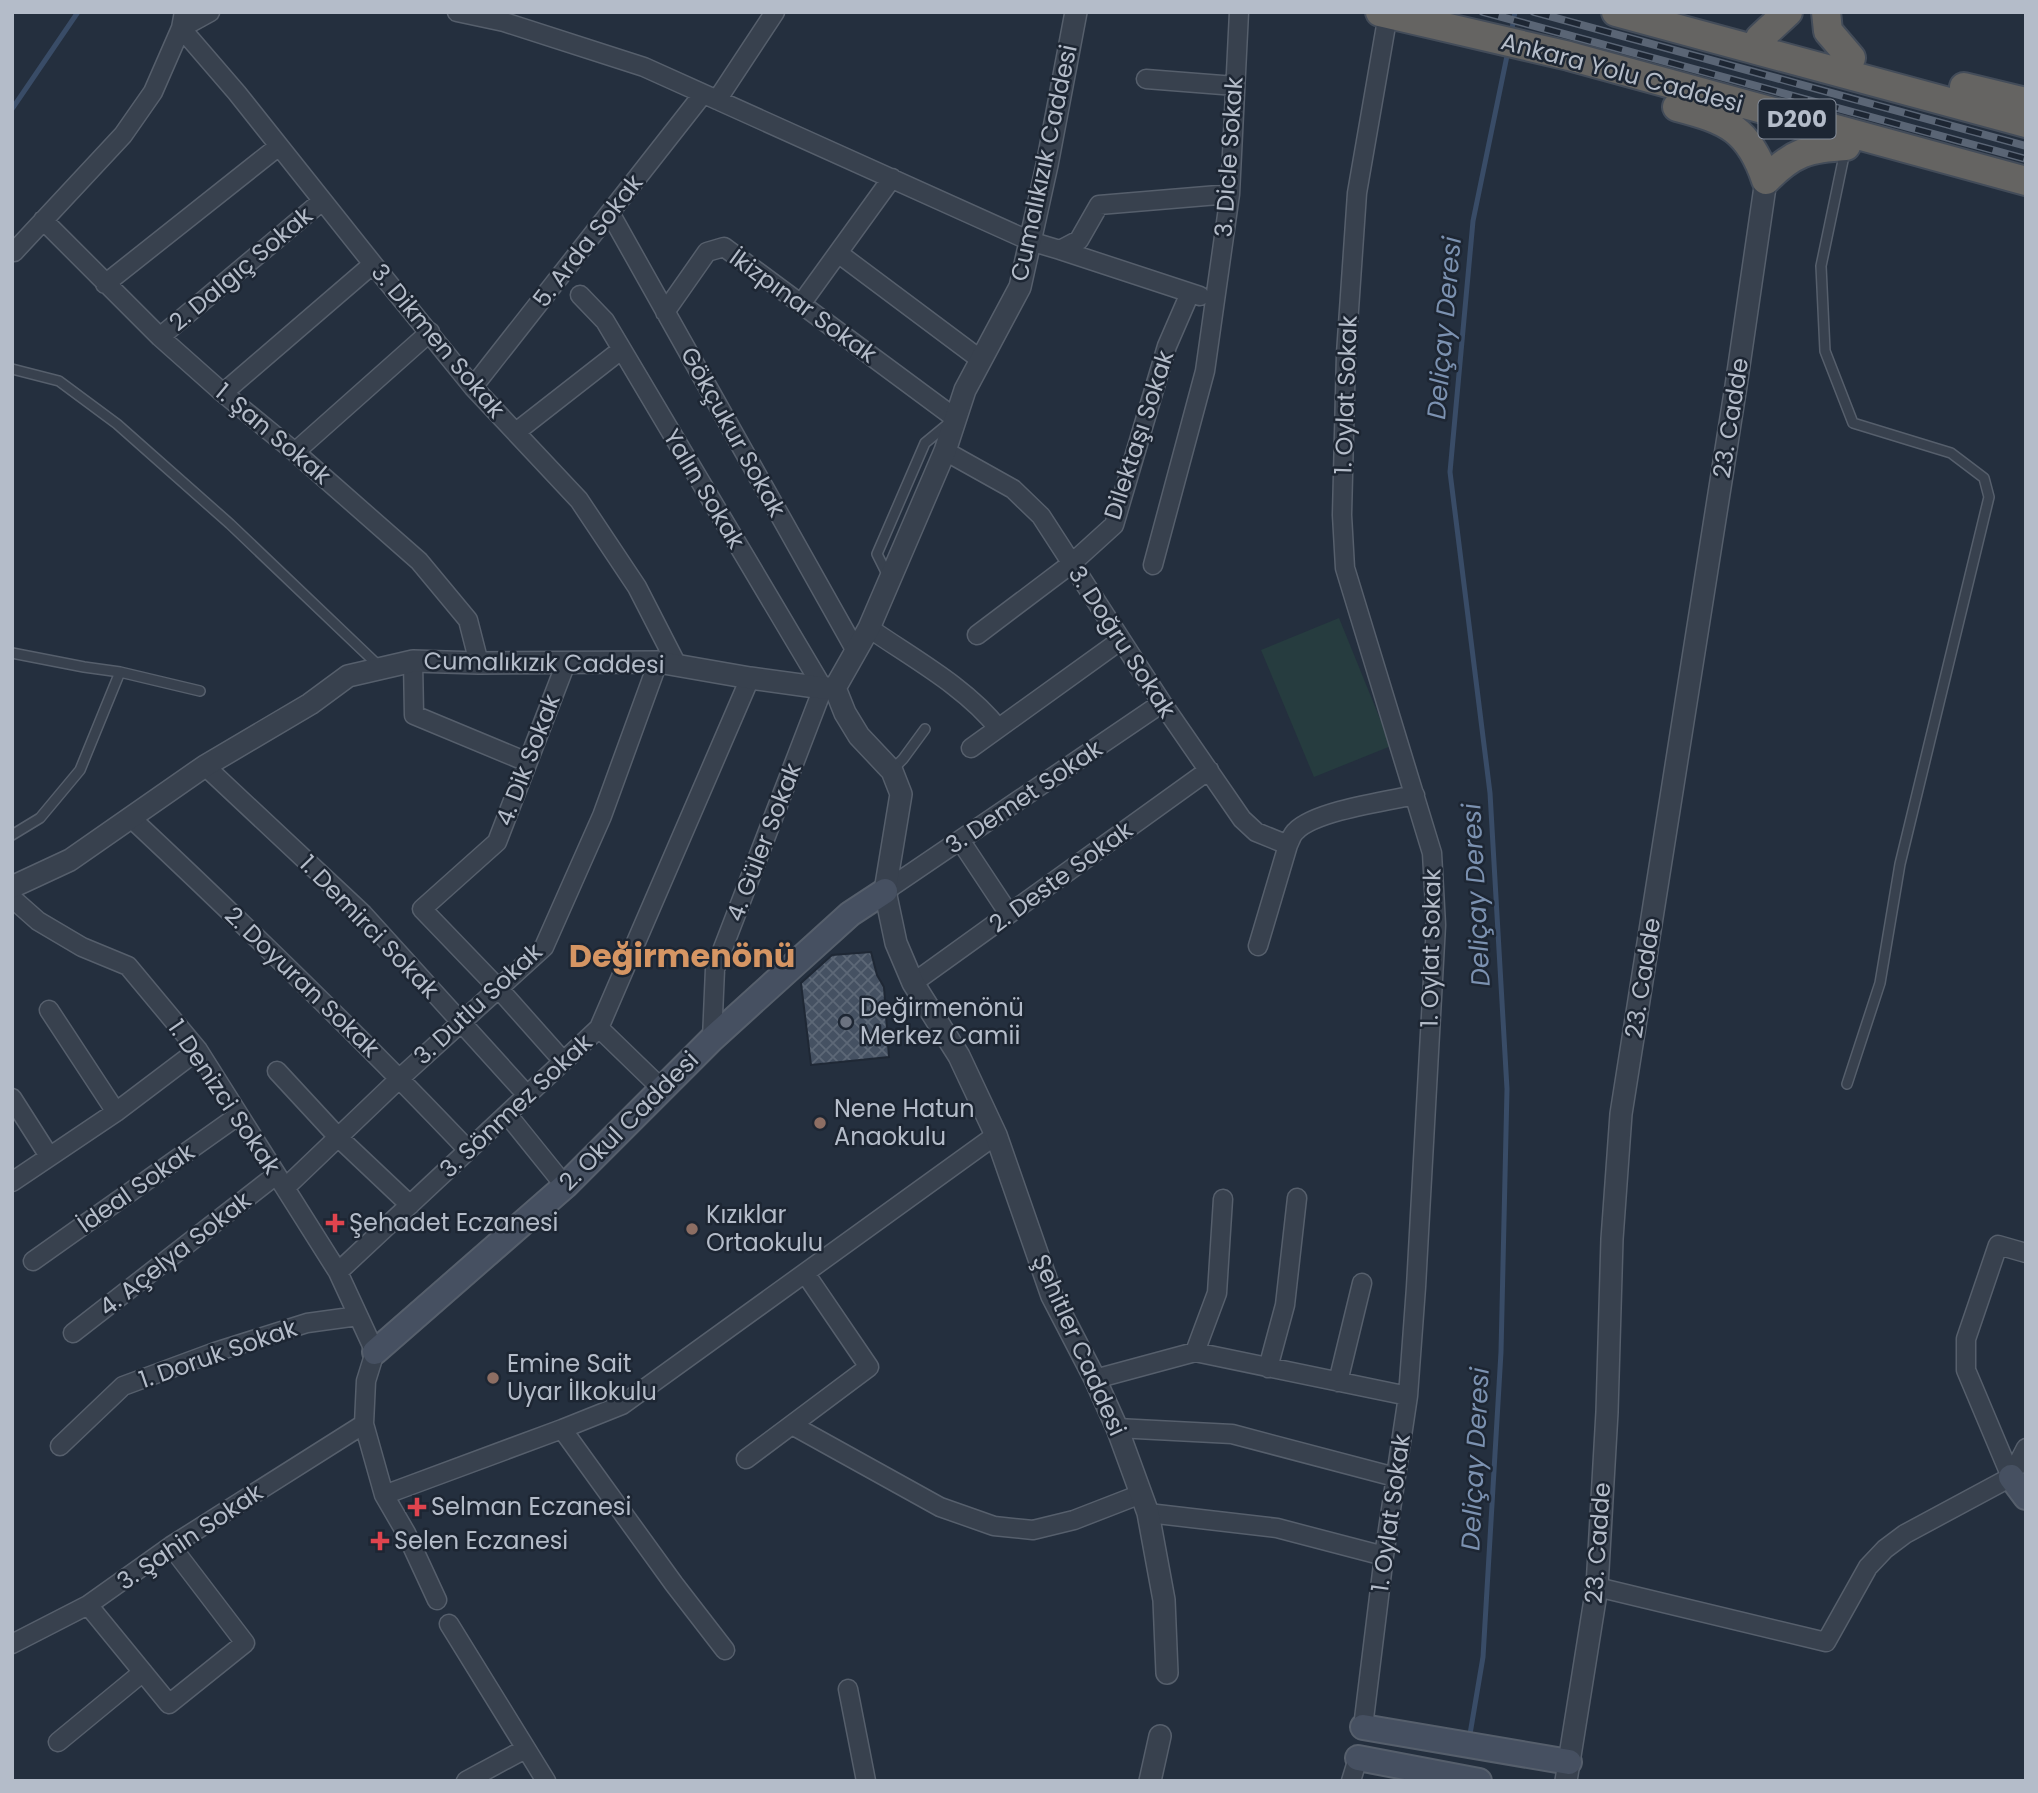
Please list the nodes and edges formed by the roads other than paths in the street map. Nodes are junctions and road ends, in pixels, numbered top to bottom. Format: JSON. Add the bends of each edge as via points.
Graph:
{"nodes":[{"id":1,"x":210,"y":12,"type":"edge"},
{"id":2,"x":457,"y":12,"type":"edge"},
{"id":3,"x":775,"y":12,"type":"edge"},
{"id":4,"x":1076,"y":12,"type":"edge"},
{"id":5,"x":1239,"y":12,"type":"edge"},
{"id":6,"x":1616,"y":12,"type":"edge"},
{"id":7,"x":1788,"y":12,"type":"edge"},
{"id":8,"x":1826,"y":12,"type":"edge"},
{"id":9,"x":1384,"y":13,"type":"edge"},
{"id":10,"x":507,"y":17,"type":"edge"},
{"id":11,"x":183,"y":20,"type":"edge"},
{"id":12,"x":1691,"y":32,"type":"junction"},
{"id":13,"x":1760,"y":38,"type":"junction"},
{"id":14,"x":1576,"y":58,"type":"junction"},
{"id":15,"x":1851,"y":58,"type":"junction"},
{"id":16,"x":1146,"y":79,"type":"dead end"},
{"id":17,"x":1666,"y":84,"type":"junction"},
{"id":18,"x":1235,"y":86,"type":"junction"},
{"id":19,"x":710,"y":97,"type":"junction"},
{"id":20,"x":2026,"y":102,"type":"edge"},
{"id":21,"x":2026,"y":123,"type":"edge"},
{"id":22,"x":279,"y":145,"type":"junction"},
{"id":23,"x":1846,"y":146,"type":"junction"},
{"id":24,"x":892,"y":178,"type":"junction"},
{"id":25,"x":1766,"y":180,"type":"junction"},
{"id":26,"x":2026,"y":181,"type":"edge"},
{"id":27,"x":1230,"y":194,"type":"junction"},
{"id":28,"x":2026,"y":194,"type":"edge"},
{"id":29,"x":322,"y":201,"type":"junction"},
{"id":30,"x":610,"y":214,"type":"junction"},
{"id":31,"x":43,"y":220,"type":"junction"},
{"id":32,"x":1030,"y":241,"type":"junction"},
{"id":33,"x":1060,"y":250,"type":"junction"},
{"id":34,"x":14,"y":252,"type":"edge"},
{"id":35,"x":838,"y":253,"type":"junction"},
{"id":36,"x":373,"y":264,"type":"junction"},
{"id":37,"x":106,"y":284,"type":"junction"},
{"id":38,"x":1189,"y":293,"type":"junction"},
{"id":39,"x":580,"y":295,"type":"dead end"},
{"id":40,"x":1214,"y":301,"type":"junction"},
{"id":41,"x":801,"y":304,"type":"junction"},
{"id":42,"x":665,"y":312,"type":"junction"},
{"id":43,"x":430,"y":332,"type":"junction"},
{"id":44,"x":160,"y":337,"type":"junction"},
{"id":45,"x":621,"y":350,"type":"junction"},
{"id":46,"x":981,"y":359,"type":"junction"},
{"id":47,"x":12,"y":369,"type":"edge"},
{"id":48,"x":473,"y":387,"type":"junction"},
{"id":49,"x":223,"y":393,"type":"junction"},
{"id":50,"x":955,"y":418,"type":"junction"},
{"id":51,"x":516,"y":432,"type":"junction"},
{"id":52,"x":945,"y":451,"type":"junction"},
{"id":53,"x":295,"y":452,"type":"junction"},
{"id":54,"x":1071,"y":564,"type":"junction"},
{"id":55,"x":1153,"y":565,"type":"dead end"},
{"id":56,"x":890,"y":580,"type":"junction"},
{"id":57,"x":869,"y":628,"type":"junction"},
{"id":58,"x":977,"y":635,"type":"dead end"},
{"id":59,"x":1121,"y":640,"type":"junction"},
{"id":60,"x":856,"y":651,"type":"junction"},
{"id":61,"x":12,"y":653,"type":"edge"},
{"id":62,"x":412,"y":661,"type":"junction"},
{"id":63,"x":479,"y":663,"type":"junction"},
{"id":64,"x":566,"y":663,"type":"junction"},
{"id":65,"x":667,"y":664,"type":"junction"},
{"id":66,"x":381,"y":668,"type":"junction"},
{"id":67,"x":120,"y":672,"type":"junction"},
{"id":68,"x":750,"y":678,"type":"junction"},
{"id":69,"x":829,"y":688,"type":"junction"},
{"id":70,"x":200,"y":691,"type":"dead end"},
{"id":71,"x":1162,"y":703,"type":"junction"},
{"id":72,"x":998,"y":728,"type":"junction"},
{"id":73,"x":925,"y":729,"type":"dead end"},
{"id":74,"x":971,"y":748,"type":"dead end"},
{"id":75,"x":527,"y":762,"type":"junction"},
{"id":76,"x":205,"y":766,"type":"junction"},
{"id":77,"x":1209,"y":770,"type":"junction"},
{"id":78,"x":891,"y":771,"type":"junction"},
{"id":79,"x":1415,"y":795,"type":"junction"},
{"id":80,"x":131,"y":818,"type":"junction"},
{"id":81,"x":12,"y":835,"type":"edge"},
{"id":82,"x":960,"y":841,"type":"junction"},
{"id":83,"x":1288,"y":845,"type":"junction"},
{"id":84,"x":12,"y":887,"type":"edge"},
{"id":85,"x":885,"y":891,"type":"junction"},
{"id":86,"x":12,"y":898,"type":"edge"},
{"id":87,"x":1009,"y":914,"type":"junction"},
{"id":88,"x":1258,"y":946,"type":"dead end"},
{"id":89,"x":913,"y":983,"type":"junction"},
{"id":90,"x":499,"y":989,"type":"junction"},
{"id":91,"x":49,"y":1010,"type":"dead end"},
{"id":92,"x":460,"y":1022,"type":"junction"},
{"id":93,"x":599,"y":1028,"type":"junction"},
{"id":94,"x":712,"y":1039,"type":"junction"},
{"id":95,"x":198,"y":1050,"type":"junction"},
{"id":96,"x":563,"y":1061,"type":"junction"},
{"id":97,"x":277,"y":1071,"type":"dead end"},
{"id":98,"x":400,"y":1078,"type":"junction"},
{"id":99,"x":1847,"y":1084,"type":"dead end"},
{"id":100,"x":662,"y":1089,"type":"junction"},
{"id":101,"x":527,"y":1095,"type":"junction"},
{"id":102,"x":12,"y":1098,"type":"edge"},
{"id":103,"x":116,"y":1112,"type":"junction"},
{"id":104,"x":507,"y":1114,"type":"junction"},
{"id":105,"x":239,"y":1115,"type":"junction"},
{"id":106,"x":996,"y":1135,"type":"junction"},
{"id":107,"x":338,"y":1137,"type":"junction"},
{"id":108,"x":468,"y":1150,"type":"junction"},
{"id":109,"x":49,"y":1156,"type":"junction"},
{"id":110,"x":12,"y":1182,"type":"edge"},
{"id":111,"x":280,"y":1182,"type":"junction"},
{"id":112,"x":565,"y":1186,"type":"junction"},
{"id":113,"x":1297,"y":1198,"type":"dead end"},
{"id":114,"x":1223,"y":1199,"type":"dead end"},
{"id":115,"x":410,"y":1205,"type":"junction"},
{"id":116,"x":2026,"y":1253,"type":"edge"},
{"id":117,"x":33,"y":1261,"type":"dead end"},
{"id":118,"x":338,"y":1272,"type":"junction"},
{"id":119,"x":804,"y":1273,"type":"junction"},
{"id":120,"x":1362,"y":1283,"type":"dead end"},
{"id":121,"x":358,"y":1316,"type":"junction"},
{"id":122,"x":74,"y":1333,"type":"dead end"},
{"id":123,"x":375,"y":1352,"type":"junction"},
{"id":124,"x":1195,"y":1352,"type":"junction"},
{"id":125,"x":1268,"y":1368,"type":"junction"},
{"id":126,"x":1095,"y":1379,"type":"junction"},
{"id":127,"x":1338,"y":1382,"type":"junction"},
{"id":128,"x":1408,"y":1396,"type":"junction"},
{"id":129,"x":364,"y":1424,"type":"junction"},
{"id":130,"x":792,"y":1425,"type":"junction"},
{"id":131,"x":1117,"y":1428,"type":"junction"},
{"id":132,"x":562,"y":1429,"type":"junction"},
{"id":133,"x":60,"y":1446,"type":"dead end"},
{"id":134,"x":2026,"y":1448,"type":"edge"},
{"id":135,"x":746,"y":1459,"type":"dead end"},
{"id":136,"x":2011,"y":1477,"type":"junction"},
{"id":137,"x":1395,"y":1478,"type":"junction"},
{"id":138,"x":384,"y":1495,"type":"junction"},
{"id":139,"x":2026,"y":1497,"type":"edge"},
{"id":140,"x":1144,"y":1503,"type":"junction"},
{"id":141,"x":171,"y":1546,"type":"junction"},
{"id":142,"x":1384,"y":1556,"type":"junction"},
{"id":143,"x":1597,"y":1587,"type":"junction"},
{"id":144,"x":437,"y":1600,"type":"dead end"},
{"id":145,"x":88,"y":1605,"type":"junction"},
{"id":146,"x":449,"y":1624,"type":"dead end"},
{"id":147,"x":12,"y":1644,"type":"edge"},
{"id":148,"x":725,"y":1650,"type":"dead end"},
{"id":149,"x":143,"y":1672,"type":"junction"},
{"id":150,"x":1167,"y":1672,"type":"dead end"},
{"id":151,"x":848,"y":1689,"type":"dead end"},
{"id":152,"x":1363,"y":1727,"type":"joint"},
{"id":153,"x":1160,"y":1736,"type":"dead end"},
{"id":154,"x":58,"y":1742,"type":"dead end"},
{"id":155,"x":525,"y":1749,"type":"junction"},
{"id":156,"x":1354,"y":1769,"type":"edge"},
{"id":157,"x":1567,"y":1772,"type":"edge"},
{"id":158,"x":466,"y":1781,"type":"edge"},
{"id":159,"x":545,"y":1781,"type":"edge"},
{"id":160,"x":866,"y":1781,"type":"edge"},
{"id":161,"x":1150,"y":1781,"type":"edge"},
{"id":162,"x":1479,"y":1781,"type":"edge"}],
"edges":[{"from":1,"to":11,"type":"street"},
{"from":2,"to":10,"type":"street"},
{"from":3,"to":19,"type":"street","name":"5. Arda Sokak"},
{"from":4,"to":32,"type":"street","name":"Cumalıkızık Caddesi"},
{"from":5,"to":18,"type":"street","name":"3. Dicle Sokak"},
{"from":6,"to":12,"type":"highway","number":"D200"},
{"from":7,"to":13,"type":"highway"},
{"from":8,"to":15,"type":"highway","via":[[1828,31]]},
{"from":9,"to":14,"type":"highway","name":"Ankara Yolu Caddesi","number":"D200"},
{"from":9,"to":79,"type":"street","name":"1. Oylat Sokak","via":[[1357,193],[1342,515],[1345,569]]},
{"from":10,"to":19,"type":"street","via":[[644,67]]},
{"from":11,"to":22,"type":"street","name":"3. Dikmen Sokak"},
{"from":11,"to":31,"type":"street","via":[[153,92],[123,135]]},
{"from":12,"to":13,"type":"highway"},
{"from":12,"to":21,"type":"highway","number":"D200"},
{"from":13,"to":15,"type":"highway"},
{"from":14,"to":17,"type":"highway","name":"Ankara Yolu Caddesi","number":"D200"},
{"from":14,"to":25,"type":"highway","via":[[1641,93],[1711,115],[1734,129],[1749,143]]},
{"from":15,"to":20,"type":"highway"},
{"from":16,"to":18,"type":"street"},
{"from":17,"to":23,"type":"highway","via":[[1785,129]]},
{"from":17,"to":26,"type":"highway","name":"Ankara Yolu Caddesi","number":"D200"},
{"from":18,"to":27,"type":"street","name":"3. Dicle Sokak"},
{"from":19,"to":24,"type":"street"},
{"from":19,"to":30,"type":"street","name":"5. Arda Sokak"},
{"from":22,"to":29,"type":"street","name":"3. Dikmen Sokak"},
{"from":22,"to":37,"type":"street"},
{"from":23,"to":25,"type":"highway","via":[[1798,154]]},
{"from":23,"to":28,"type":"highway"},
{"from":23,"to":99,"type":"lane","via":[[1821,266],[1825,351],[1839,390],[1853,423],[1951,453],[1984,478],[1989,497],[1900,863],[1880,982]]},
{"from":24,"to":32,"type":"street"},
{"from":24,"to":35,"type":"street"},
{"from":25,"to":143,"type":"street","name":"23. Cadde","via":[[1621,1114]]},
{"from":27,"to":33,"type":"street","via":[[1098,205],[1079,240]]},
{"from":27,"to":40,"type":"street","name":"3. Dicle Sokak"},
{"from":29,"to":36,"type":"street","name":"3. Dikmen Sokak"},
{"from":29,"to":44,"type":"street","name":"2. Dalgıç Sokak"},
{"from":30,"to":42,"type":"street","name":"Gökçukur Sokak"},
{"from":30,"to":48,"type":"street","name":"5. Arda Sokak"},
{"from":31,"to":34,"type":"street"},
{"from":31,"to":37,"type":"street","name":"1. Şan Sokak"},
{"from":32,"to":33,"type":"street"},
{"from":32,"to":46,"type":"street","name":"Cumalıkızık Caddesi","via":[[1020,286]]},
{"from":33,"to":38,"type":"street"},
{"from":35,"to":41,"type":"street"},
{"from":35,"to":46,"type":"street"},
{"from":36,"to":43,"type":"street","name":"3. Dikmen Sokak"},
{"from":36,"to":49,"type":"street"},
{"from":37,"to":44,"type":"street","name":"1. Şan Sokak"},
{"from":38,"to":40,"type":"street"},
{"from":38,"to":54,"type":"street","name":"Dilektaşı Sokak","via":[[1167,345],[1114,524]]},
{"from":39,"to":45,"type":"street","name":"Yalın Sokak","via":[[605,321]]},
{"from":40,"to":55,"type":"street","name":"3. Dicle Sokak","via":[[1205,371]]},
{"from":41,"to":42,"type":"street","name":"İkizpınar Sokak","via":[[724,247],[707,252]]},
{"from":41,"to":50,"type":"street","name":"İkizpınar Sokak"},
{"from":42,"to":60,"type":"street","name":"Gökçukur Sokak"},
{"from":43,"to":48,"type":"street","name":"3. Dikmen Sokak"},
{"from":43,"to":53,"type":"street"},
{"from":44,"to":49,"type":"street","name":"1. Şan Sokak"},
{"from":45,"to":51,"type":"street"},
{"from":45,"to":69,"type":"street","name":"Yalın Sokak"},
{"from":46,"to":50,"type":"street","name":"Cumalıkızık Caddesi"},
{"from":47,"to":66,"type":"lane","via":[[58,381],[117,424]]},
{"from":48,"to":51,"type":"street","name":"3. Dikmen Sokak"},
{"from":49,"to":53,"type":"street","name":"1. Şan Sokak"},
{"from":50,"to":52,"type":"street","name":"Cumalıkızık Caddesi"},
{"from":50,"to":56,"type":"lane","via":[[925,443],[877,554]]},
{"from":51,"to":65,"type":"street","name":"3. Dikmen Sokak","via":[[579,500],[637,587]]},
{"from":52,"to":54,"type":"street","name":"3. Doğru Sokak","via":[[1013,489],[1041,516]]},
{"from":52,"to":56,"type":"street","name":"Cumalıkızık Caddesi"},
{"from":53,"to":63,"type":"street","name":"1. Şan Sokak","via":[[419,561],[468,620]]},
{"from":54,"to":58,"type":"street","name":"Dilektaşı Sokak"},
{"from":54,"to":59,"type":"street","name":"3. Doğru Sokak"},
{"from":56,"to":57,"type":"street","name":"Cumalıkızık Caddesi"},
{"from":57,"to":60,"type":"street","name":"Cumalıkızık Caddesi"},
{"from":57,"to":72,"type":"street","via":[[970,698]]},
{"from":59,"to":71,"type":"street","name":"3. Doğru Sokak"},
{"from":59,"to":72,"type":"street"},
{"from":60,"to":69,"type":"street","name":"Cumalıkızık Caddesi"},
{"from":61,"to":67,"type":"lane"},
{"from":62,"to":63,"type":"street","name":"Cumalıkızık Caddesi"},
{"from":62,"to":66,"type":"street","name":"Cumalıkızık Caddesi"},
{"from":62,"to":75,"type":"street","via":[[414,715]]},
{"from":63,"to":64,"type":"street","name":"Cumalıkızık Caddesi"},
{"from":64,"to":65,"type":"street","name":"Cumalıkızık Caddesi"},
{"from":64,"to":75,"type":"street","name":"4. Dik Sokak"},
{"from":65,"to":68,"type":"street","name":"Cumalıkızık Caddesi"},
{"from":65,"to":90,"type":"street","name":"3. Dutlu Sokak","via":[[544,947]]},
{"from":66,"to":76,"type":"street","name":"Cumalıkızık Caddesi","via":[[348,676]]},
{"from":67,"to":70,"type":"lane"},
{"from":67,"to":81,"type":"lane","via":[[80,770],[40,818]]},
{"from":68,"to":69,"type":"street","name":"Cumalıkızık Caddesi"},
{"from":68,"to":93,"type":"street","name":"3. Sönmez Sokak"},
{"from":69,"to":78,"type":"street","name":"Şehitler Caddesi","via":[[859,736]]},
{"from":69,"to":94,"type":"street","name":"4. Güler Sokak","via":[[715,969]]},
{"from":71,"to":77,"type":"street","name":"3. Doğru Sokak"},
{"from":71,"to":82,"type":"street","name":"3. Demet Sokak"},
{"from":72,"to":74,"type":"street"},
{"from":73,"to":78,"type":"lane"},
{"from":75,"to":90,"type":"street","name":"4. Dik Sokak","via":[[496,842],[422,909]]},
{"from":76,"to":80,"type":"street","name":"Cumalıkızık Caddesi"},
{"from":76,"to":92,"type":"street","name":"1. Demirci Sokak","via":[[363,914]]},
{"from":77,"to":83,"type":"street","name":"3. Doğru Sokak","via":[[1256,832]]},
{"from":77,"to":87,"type":"street","name":"2. Deste Sokak"},
{"from":78,"to":85,"type":"street","name":"Şehitler Caddesi","via":[[901,794]]},
{"from":79,"to":83,"type":"street","via":[[1312,820],[1295,831]]},
{"from":79,"to":128,"type":"street","name":"1. Oylat Sokak","via":[[1432,853],[1436,925]]},
{"from":80,"to":84,"type":"street","name":"Cumalıkızık Caddesi","via":[[70,860]]},
{"from":80,"to":98,"type":"street","name":"2. Doyuran Sokak"},
{"from":82,"to":85,"type":"street","name":"3. Demet Sokak"},
{"from":82,"to":87,"type":"street"},
{"from":83,"to":88,"type":"street"},
{"from":85,"to":89,"type":"street","name":"Şehitler Caddesi","via":[[896,943]]},
{"from":85,"to":94,"type":"main road","name":"2. Okul Caddesi","via":[[850,914]]},
{"from":86,"to":95,"type":"street","name":"1. Denizci Sokak","via":[[38,921],[82,947],[128,966]]},
{"from":87,"to":89,"type":"street","name":"2. Deste Sokak"},
{"from":89,"to":106,"type":"street","name":"Şehitler Caddesi","via":[[959,1056]]},
{"from":90,"to":92,"type":"street","name":"3. Dutlu Sokak"},
{"from":90,"to":96,"type":"street"},
{"from":91,"to":103,"type":"street"},
{"from":92,"to":98,"type":"street","name":"3. Dutlu Sokak"},
{"from":92,"to":101,"type":"street","name":"1. Demirci Sokak"},
{"from":93,"to":96,"type":"street","name":"3. Sönmez Sokak"},
{"from":93,"to":100,"type":"street"},
{"from":94,"to":100,"type":"main road","name":"2. Okul Caddesi"},
{"from":95,"to":103,"type":"street"},
{"from":95,"to":105,"type":"street","name":"1. Denizci Sokak"},
{"from":96,"to":101,"type":"street","name":"3. Sönmez Sokak"},
{"from":97,"to":107,"type":"street"},
{"from":98,"to":107,"type":"street","name":"3. Dutlu Sokak"},
{"from":98,"to":108,"type":"street","name":"2. Doyuran Sokak"},
{"from":100,"to":112,"type":"main road","name":"2. Okul Caddesi"},
{"from":101,"to":104,"type":"street","name":"3. Sönmez Sokak"},
{"from":102,"to":109,"type":"street"},
{"from":103,"to":109,"type":"street"},
{"from":104,"to":108,"type":"street","name":"3. Sönmez Sokak"},
{"from":104,"to":112,"type":"street"},
{"from":105,"to":111,"type":"street","name":"1. Denizci Sokak"},
{"from":105,"to":117,"type":"street","name":"İdeal Sokak"},
{"from":106,"to":119,"type":"street"},
{"from":106,"to":126,"type":"street","name":"Şehitler Caddesi","via":[[1052,1296]]},
{"from":107,"to":111,"type":"street","name":"3. Dutlu Sokak"},
{"from":107,"to":115,"type":"street"},
{"from":108,"to":115,"type":"street","name":"3. Sönmez Sokak"},
{"from":109,"to":110,"type":"street"},
{"from":111,"to":118,"type":"street","name":"1. Denizci Sokak"},
{"from":111,"to":122,"type":"street","name":"4. Açelya Sokak"},
{"from":112,"to":123,"type":"main road","name":"2. Okul Caddesi"},
{"from":113,"to":125,"type":"street","via":[[1285,1305]]},
{"from":114,"to":124,"type":"street","via":[[1217,1293]]},
{"from":115,"to":118,"type":"street","name":"3. Sönmez Sokak"},
{"from":116,"to":136,"type":"street","via":[[1998,1245],[1966,1339],[1966,1370]]},
{"from":118,"to":121,"type":"street","name":"1. Denizci Sokak"},
{"from":119,"to":130,"type":"street","via":[[869,1367]]},
{"from":119,"to":132,"type":"street","via":[[622,1405]]},
{"from":120,"to":127,"type":"street"},
{"from":121,"to":123,"type":"street","name":"1. Denizci Sokak"},
{"from":121,"to":133,"type":"street","name":"1. Doruk Sokak","via":[[307,1323],[123,1386]]},
{"from":123,"to":129,"type":"street","via":[[366,1381]]},
{"from":124,"to":125,"type":"street"},
{"from":124,"to":126,"type":"street"},
{"from":125,"to":127,"type":"street"},
{"from":126,"to":131,"type":"street","name":"Şehitler Caddesi"},
{"from":127,"to":128,"type":"street"},
{"from":128,"to":137,"type":"street","name":"1. Oylat Sokak"},
{"from":129,"to":138,"type":"street"},
{"from":129,"to":141,"type":"street","name":"3. Şahin Sokak"},
{"from":130,"to":135,"type":"street"},
{"from":130,"to":140,"type":"street","via":[[940,1507],[994,1526],[1033,1530]]},
{"from":131,"to":137,"type":"street","via":[[1232,1434]]},
{"from":131,"to":140,"type":"street","name":"Şehitler Caddesi"},
{"from":132,"to":138,"type":"street"},
{"from":132,"to":148,"type":"street"},
{"from":134,"to":136,"type":"street"},
{"from":136,"to":139,"type":"main road"},
{"from":136,"to":143,"type":"street","via":[[1885,1549],[1868,1567],[1826,1642]]},
{"from":137,"to":142,"type":"street","name":"1. Oylat Sokak"},
{"from":138,"to":144,"type":"street"},
{"from":140,"to":142,"type":"street","via":[[1277,1528]]},
{"from":140,"to":150,"type":"street","name":"Şehitler Caddesi","via":[[1164,1600]]},
{"from":141,"to":145,"type":"street","name":"3. Şahin Sokak"},
{"from":141,"to":149,"type":"street","via":[[245,1643],[169,1704]]},
{"from":142,"to":152,"type":"street","name":"1. Oylat Sokak"},
{"from":143,"to":157,"type":"street","name":"23. Cadde"},
{"from":145,"to":147,"type":"street","name":"3. Şahin Sokak"},
{"from":145,"to":149,"type":"street"},
{"from":146,"to":155,"type":"street"},
{"from":149,"to":154,"type":"street"},
{"from":151,"to":160,"type":"street"},
{"from":152,"to":157,"type":"main road"},
{"from":153,"to":161,"type":"street"},
{"from":155,"to":158,"type":"street"},
{"from":155,"to":159,"type":"street"},
{"from":156,"to":162,"type":"main road"}]}
